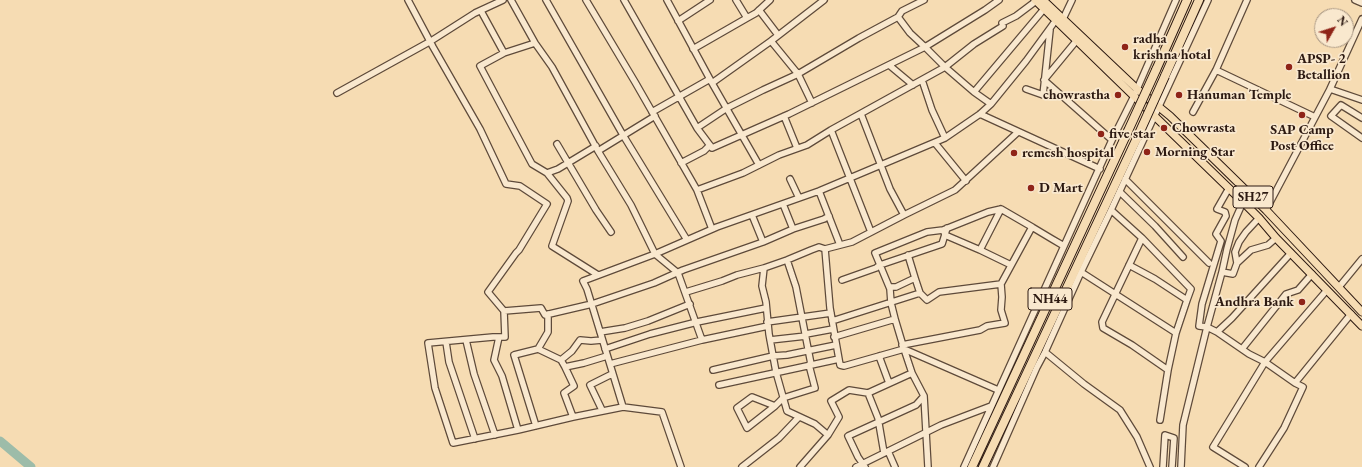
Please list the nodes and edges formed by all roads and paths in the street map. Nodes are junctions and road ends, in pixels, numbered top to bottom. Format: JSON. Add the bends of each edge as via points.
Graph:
{"nodes":[{"id":1,"x":408,"y":0,"type":"edge"},
{"id":2,"x":502,"y":0,"type":"edge"},
{"id":3,"x":511,"y":0,"type":"edge"},
{"id":4,"x":546,"y":0,"type":"edge"},
{"id":5,"x":586,"y":0,"type":"edge"},
{"id":6,"x":624,"y":0,"type":"edge"},
{"id":7,"x":667,"y":0,"type":"edge"},
{"id":8,"x":710,"y":0,"type":"edge"},
{"id":9,"x":736,"y":0,"type":"edge"},
{"id":10,"x":770,"y":0,"type":"edge"},
{"id":11,"x":824,"y":0,"type":"edge"},
{"id":12,"x":924,"y":0,"type":"edge"},
{"id":13,"x":999,"y":0,"type":"edge"},
{"id":14,"x":1038,"y":0,"type":"edge"},
{"id":15,"x":1072,"y":0,"type":"edge"},
{"id":16,"x":1176,"y":0,"type":"edge"},
{"id":17,"x":1187,"y":0,"type":"edge"},
{"id":18,"x":1199,"y":0,"type":"edge"},
{"id":19,"x":1208,"y":0,"type":"edge"},
{"id":20,"x":1247,"y":0,"type":"edge"},
{"id":21,"x":1355,"y":0,"type":"edge"},
{"id":22,"x":1362,"y":3,"type":"edge"},
{"id":23,"x":1044,"y":9,"type":"junction"},
{"id":24,"x":759,"y":10,"type":"junction"},
{"id":25,"x":481,"y":11,"type":"junction"},
{"id":26,"x":898,"y":17,"type":"junction"},
{"id":27,"x":747,"y":18,"type":"junction"},
{"id":28,"x":1362,"y":19,"type":"edge"},
{"id":29,"x":1060,"y":20,"type":"junction"},
{"id":30,"x":678,"y":21,"type":"junction"},
{"id":31,"x":1050,"y":28,"type":"junction"},
{"id":32,"x":778,"y":35,"type":"junction"},
{"id":33,"x":1077,"y":40,"type":"junction"},
{"id":34,"x":431,"y":41,"type":"junction"},
{"id":35,"x":771,"y":41,"type":"junction"},
{"id":36,"x":535,"y":43,"type":"junction"},
{"id":37,"x":925,"y":47,"type":"junction"},
{"id":38,"x":693,"y":49,"type":"junction"},
{"id":39,"x":504,"y":53,"type":"junction"},
{"id":40,"x":889,"y":65,"type":"junction"},
{"id":41,"x":945,"y":67,"type":"junction"},
{"id":42,"x":1216,"y":70,"type":"junction"},
{"id":43,"x":798,"y":74,"type":"junction"},
{"id":44,"x":922,"y":80,"type":"junction"},
{"id":45,"x":1044,"y":80,"type":"junction"},
{"id":46,"x":711,"y":81,"type":"junction"},
{"id":47,"x":913,"y":85,"type":"junction"},
{"id":48,"x":1026,"y":89,"type":"dead end"},
{"id":49,"x":1330,"y":89,"type":"junction"},
{"id":50,"x":974,"y":92,"type":"junction"},
{"id":51,"x":338,"y":93,"type":"dead end"},
{"id":52,"x":1136,"y":93,"type":"junction"},
{"id":53,"x":679,"y":97,"type":"junction"},
{"id":54,"x":1362,"y":100,"type":"edge"},
{"id":55,"x":812,"y":103,"type":"junction"},
{"id":56,"x":991,"y":104,"type":"junction"},
{"id":57,"x":1158,"y":107,"type":"junction"},
{"id":58,"x":727,"y":108,"type":"junction"},
{"id":59,"x":1193,"y":112,"type":"dead end"},
{"id":60,"x":653,"y":114,"type":"junction"},
{"id":61,"x":861,"y":114,"type":"junction"},
{"id":62,"x":980,"y":114,"type":"junction"},
{"id":63,"x":1154,"y":115,"type":"junction"},
{"id":64,"x":784,"y":116,"type":"junction"},
{"id":65,"x":1315,"y":117,"type":"junction"},
{"id":66,"x":1362,"y":118,"type":"edge"},
{"id":67,"x":697,"y":128,"type":"junction"},
{"id":68,"x":831,"y":130,"type":"junction"},
{"id":69,"x":1018,"y":132,"type":"junction"},
{"id":70,"x":623,"y":135,"type":"junction"},
{"id":71,"x":742,"y":135,"type":"junction"},
{"id":72,"x":945,"y":138,"type":"junction"},
{"id":73,"x":1362,"y":138,"type":"edge"},
{"id":74,"x":1112,"y":140,"type":"junction"},
{"id":75,"x":935,"y":143,"type":"junction"},
{"id":76,"x":557,"y":144,"type":"dead end"},
{"id":77,"x":710,"y":145,"type":"junction"},
{"id":78,"x":797,"y":148,"type":"junction"},
{"id":79,"x":597,"y":149,"type":"junction"},
{"id":80,"x":568,"y":163,"type":"junction"},
{"id":81,"x":681,"y":163,"type":"junction"},
{"id":82,"x":759,"y":165,"type":"junction"},
{"id":83,"x":880,"y":166,"type":"junction"},
{"id":84,"x":1100,"y":168,"type":"junction"},
{"id":85,"x":546,"y":173,"type":"junction"},
{"id":86,"x":851,"y":178,"type":"junction"},
{"id":87,"x":790,"y":179,"type":"dead end"},
{"id":88,"x":1125,"y":179,"type":"junction"},
{"id":89,"x":966,"y":181,"type":"junction"},
{"id":90,"x":1229,"y":188,"type":"junction"},
{"id":91,"x":697,"y":190,"type":"junction"},
{"id":92,"x":819,"y":191,"type":"junction"},
{"id":93,"x":1120,"y":192,"type":"junction"},
{"id":94,"x":798,"y":198,"type":"junction"},
{"id":95,"x":1243,"y":202,"type":"junction"},
{"id":96,"x":783,"y":204,"type":"junction"},
{"id":97,"x":1001,"y":209,"type":"junction"},
{"id":98,"x":1112,"y":210,"type":"junction"},
{"id":99,"x":1266,"y":210,"type":"junction"},
{"id":100,"x":752,"y":215,"type":"junction"},
{"id":101,"x":829,"y":216,"type":"junction"},
{"id":102,"x":904,"y":216,"type":"junction"},
{"id":103,"x":1259,"y":218,"type":"junction"},
{"id":104,"x":1032,"y":227,"type":"junction"},
{"id":105,"x":712,"y":229,"type":"junction"},
{"id":106,"x":793,"y":229,"type":"junction"},
{"id":107,"x":945,"y":231,"type":"junction"},
{"id":108,"x":610,"y":232,"type":"dead end"},
{"id":109,"x":872,"y":232,"type":"junction"},
{"id":110,"x":1142,"y":238,"type":"junction"},
{"id":111,"x":1276,"y":238,"type":"junction"},
{"id":112,"x":687,"y":240,"type":"junction"},
{"id":113,"x":763,"y":242,"type":"junction"},
{"id":114,"x":840,"y":245,"type":"junction"},
{"id":115,"x":1064,"y":246,"type":"junction"},
{"id":116,"x":825,"y":249,"type":"junction"},
{"id":117,"x":980,"y":250,"type":"junction"},
{"id":118,"x":1291,"y":253,"type":"junction"},
{"id":119,"x":656,"y":254,"type":"junction"},
{"id":120,"x":908,"y":255,"type":"junction"},
{"id":121,"x":1183,"y":257,"type":"dead end"},
{"id":122,"x":1362,"y":259,"type":"edge"},
{"id":123,"x":787,"y":260,"type":"junction"},
{"id":124,"x":1209,"y":262,"type":"dead end"},
{"id":125,"x":1237,"y":263,"type":"junction"},
{"id":126,"x":880,"y":264,"type":"junction"},
{"id":127,"x":1129,"y":265,"type":"junction"},
{"id":128,"x":1011,"y":266,"type":"junction"},
{"id":129,"x":764,"y":268,"type":"junction"},
{"id":130,"x":1081,"y":272,"type":"junction"},
{"id":131,"x":1222,"y":272,"type":"junction"},
{"id":132,"x":678,"y":273,"type":"junction"},
{"id":133,"x":1312,"y":274,"type":"junction"},
{"id":134,"x":598,"y":275,"type":"junction"},
{"id":135,"x":915,"y":278,"type":"junction"},
{"id":136,"x":842,"y":280,"type":"dead end"},
{"id":137,"x":1001,"y":284,"type":"junction"},
{"id":138,"x":890,"y":287,"type":"junction"},
{"id":139,"x":1339,"y":287,"type":"junction"},
{"id":140,"x":1327,"y":290,"type":"junction"},
{"id":141,"x":686,"y":292,"type":"junction"},
{"id":142,"x":920,"y":293,"type":"junction"},
{"id":143,"x":1115,"y":294,"type":"junction"},
{"id":144,"x":1187,"y":300,"type":"junction"},
{"id":145,"x":891,"y":303,"type":"junction"},
{"id":146,"x":592,"y":304,"type":"junction"},
{"id":147,"x":690,"y":304,"type":"junction"},
{"id":148,"x":766,"y":308,"type":"junction"},
{"id":149,"x":504,"y":311,"type":"junction"},
{"id":150,"x":1362,"y":312,"type":"edge"},
{"id":151,"x":831,"y":313,"type":"junction"},
{"id":152,"x":548,"y":314,"type":"junction"},
{"id":153,"x":1351,"y":314,"type":"junction"},
{"id":154,"x":802,"y":317,"type":"junction"},
{"id":155,"x":894,"y":319,"type":"junction"},
{"id":156,"x":832,"y":321,"type":"junction"},
{"id":157,"x":697,"y":322,"type":"junction"},
{"id":158,"x":768,"y":324,"type":"junction"},
{"id":159,"x":1362,"y":326,"type":"edge"},
{"id":160,"x":1207,"y":327,"type":"junction"},
{"id":161,"x":833,"y":329,"type":"junction"},
{"id":162,"x":600,"y":332,"type":"junction"},
{"id":163,"x":1217,"y":332,"type":"junction"},
{"id":164,"x":1176,"y":333,"type":"junction"},
{"id":165,"x":806,"y":335,"type":"junction"},
{"id":166,"x":499,"y":337,"type":"junction"},
{"id":167,"x":834,"y":337,"type":"junction"},
{"id":168,"x":466,"y":340,"type":"junction"},
{"id":169,"x":602,"y":340,"type":"junction"},
{"id":170,"x":702,"y":340,"type":"junction"},
{"id":171,"x":770,"y":340,"type":"junction"},
{"id":172,"x":446,"y":342,"type":"junction"},
{"id":173,"x":836,"y":345,"type":"junction"},
{"id":174,"x":903,"y":347,"type":"junction"},
{"id":175,"x":1242,"y":348,"type":"junction"},
{"id":176,"x":538,"y":349,"type":"junction"},
{"id":177,"x":605,"y":349,"type":"junction"},
{"id":178,"x":809,"y":350,"type":"junction"},
{"id":179,"x":1045,"y":352,"type":"junction"},
{"id":180,"x":607,"y":356,"type":"junction"},
{"id":181,"x":773,"y":356,"type":"junction"},
{"id":182,"x":879,"y":356,"type":"junction"},
{"id":183,"x":839,"y":359,"type":"junction"},
{"id":184,"x":561,"y":360,"type":"junction"},
{"id":185,"x":1265,"y":362,"type":"junction"},
{"id":186,"x":610,"y":364,"type":"junction"},
{"id":187,"x":810,"y":364,"type":"junction"},
{"id":188,"x":565,"y":367,"type":"junction"},
{"id":189,"x":713,"y":370,"type":"dead end"},
{"id":190,"x":1168,"y":370,"type":"junction"},
{"id":191,"x":776,"y":372,"type":"junction"},
{"id":192,"x":912,"y":373,"type":"junction"},
{"id":193,"x":612,"y":374,"type":"junction"},
{"id":194,"x":889,"y":383,"type":"junction"},
{"id":195,"x":1295,"y":383,"type":"junction"},
{"id":196,"x":719,"y":385,"type":"dead end"},
{"id":197,"x":998,"y":390,"type":"junction"},
{"id":198,"x":868,"y":393,"type":"junction"},
{"id":199,"x":924,"y":396,"type":"junction"},
{"id":200,"x":783,"y":398,"type":"junction"},
{"id":201,"x":775,"y":406,"type":"junction"},
{"id":202,"x":991,"y":406,"type":"junction"},
{"id":203,"x":623,"y":407,"type":"junction"},
{"id":204,"x":602,"y":410,"type":"junction"},
{"id":205,"x":573,"y":417,"type":"junction"},
{"id":206,"x":799,"y":417,"type":"junction"},
{"id":207,"x":1160,"y":420,"type":"dead end"},
{"id":208,"x":879,"y":421,"type":"junction"},
{"id":209,"x":536,"y":426,"type":"junction"},
{"id":210,"x":518,"y":430,"type":"junction"},
{"id":211,"x":927,"y":432,"type":"junction"},
{"id":212,"x":828,"y":434,"type":"junction"},
{"id":213,"x":495,"y":435,"type":"junction"},
{"id":214,"x":475,"y":439,"type":"junction"},
{"id":215,"x":886,"y":452,"type":"junction"},
{"id":216,"x":864,"y":466,"type":"edge"},
{"id":217,"x":682,"y":467,"type":"edge"},
{"id":218,"x":742,"y":467,"type":"edge"},
{"id":219,"x":800,"y":467,"type":"edge"},
{"id":220,"x":856,"y":467,"type":"edge"},
{"id":221,"x":895,"y":467,"type":"edge"},
{"id":222,"x":928,"y":467,"type":"edge"},
{"id":223,"x":964,"y":467,"type":"edge"},
{"id":224,"x":972,"y":467,"type":"edge"},
{"id":225,"x":983,"y":467,"type":"edge"},
{"id":226,"x":993,"y":467,"type":"edge"},
{"id":227,"x":1150,"y":467,"type":"edge"},
{"id":228,"x":1163,"y":467,"type":"edge"},
{"id":229,"x":1172,"y":467,"type":"edge"},
{"id":230,"x":1181,"y":467,"type":"edge"},
{"id":231,"x":1245,"y":467,"type":"edge"},
{"id":232,"x":1260,"y":467,"type":"edge"}],
"edges":[{"from":1,"to":34,"type":"street"},
{"from":2,"to":25,"type":"street"},
{"from":3,"to":36,"type":"street"},
{"from":4,"to":70,"type":"street"},
{"from":5,"to":60,"type":"street"},
{"from":6,"to":53,"type":"street"},
{"from":7,"to":30,"type":"street"},
{"from":8,"to":30,"type":"street"},
{"from":9,"to":27,"type":"street"},
{"from":10,"to":24,"type":"street"},
{"from":11,"to":32,"type":"street"},
{"from":12,"to":26,"type":"street","via":[[902,11]]},
{"from":13,"to":37,"type":"street"},
{"from":14,"to":23,"type":"main road","number":"SH27"},
{"from":14,"to":29,"type":"main road","number":"SH27"},
{"from":14,"to":41,"type":"street","via":[[1002,23],[1003,26],[974,44]]},
{"from":15,"to":29,"type":"street"},
{"from":16,"to":52,"type":"street"},
{"from":17,"to":224,"type":"highway","number":"NH44","bridge":true},
{"from":18,"to":225,"type":"highway","number":"NH44","bridge":true},
{"from":19,"to":57,"type":"street"},
{"from":20,"to":42,"type":"street"},
{"from":21,"to":22,"type":"street"},
{"from":23,"to":29,"type":"main road","number":"SH27"},
{"from":23,"to":50,"type":"street"},
{"from":24,"to":27,"type":"street"},
{"from":24,"to":32,"type":"street"},
{"from":25,"to":34,"type":"street"},
{"from":25,"to":39,"type":"street"},
{"from":26,"to":37,"type":"street"},
{"from":26,"to":43,"type":"street"},
{"from":27,"to":38,"type":"street"},
{"from":28,"to":49,"type":"street"},
{"from":29,"to":31,"type":"street"},
{"from":29,"to":33,"type":"main road","number":"SH27"},
{"from":29,"to":52,"type":"main road","number":"SH27"},
{"from":30,"to":38,"type":"street"},
{"from":31,"to":45,"type":"street"},
{"from":31,"to":56,"type":"street"},
{"from":32,"to":35,"type":"street"},
{"from":33,"to":45,"type":"street"},
{"from":33,"to":52,"type":"main road","number":"SH27"},
{"from":34,"to":51,"type":"street"},
{"from":34,"to":149,"type":"street","via":[[480,129],[506,184],[520,186],[547,204],[519,250],[488,292]]},
{"from":35,"to":43,"type":"street"},
{"from":35,"to":46,"type":"street"},
{"from":36,"to":39,"type":"street"},
{"from":36,"to":79,"type":"street","via":[[552,67]]},
{"from":37,"to":40,"type":"street"},
{"from":37,"to":41,"type":"street"},
{"from":38,"to":46,"type":"street"},
{"from":39,"to":85,"type":"street","via":[[480,66],[532,164]]},
{"from":40,"to":47,"type":"street"},
{"from":40,"to":55,"type":"street"},
{"from":41,"to":44,"type":"street"},
{"from":41,"to":50,"type":"street"},
{"from":42,"to":59,"type":"street"},
{"from":42,"to":65,"type":"street"},
{"from":43,"to":55,"type":"street"},
{"from":43,"to":58,"type":"street"},
{"from":44,"to":47,"type":"street"},
{"from":44,"to":72,"type":"street"},
{"from":45,"to":48,"type":"street","via":[[1043,95]]},
{"from":45,"to":74,"type":"street"},
{"from":46,"to":53,"type":"street"},
{"from":46,"to":58,"type":"street"},
{"from":47,"to":61,"type":"street"},
{"from":49,"to":54,"type":"street"},
{"from":49,"to":65,"type":"street"},
{"from":50,"to":56,"type":"street"},
{"from":52,"to":57,"type":"main road","number":"SH27"},
{"from":52,"to":63,"type":"main road","number":"SH27"},
{"from":52,"to":74,"type":"street"},
{"from":53,"to":60,"type":"street"},
{"from":53,"to":67,"type":"street"},
{"from":55,"to":64,"type":"street"},
{"from":56,"to":62,"type":"street"},
{"from":57,"to":63,"type":"street"},
{"from":57,"to":99,"type":"main road","number":"SH27"},
{"from":58,"to":67,"type":"street"},
{"from":58,"to":71,"type":"street"},
{"from":60,"to":70,"type":"street"},
{"from":60,"to":81,"type":"street"},
{"from":61,"to":68,"type":"street"},
{"from":61,"to":83,"type":"street"},
{"from":62,"to":69,"type":"street"},
{"from":62,"to":72,"type":"street"},
{"from":63,"to":88,"type":"street"},
{"from":63,"to":90,"type":"main road","number":"SH27"},
{"from":64,"to":71,"type":"street"},
{"from":64,"to":78,"type":"street"},
{"from":65,"to":99,"type":"street"},
{"from":66,"to":73,"type":"street","via":[[1341,105],[1331,116]]},
{"from":67,"to":77,"type":"street"},
{"from":68,"to":78,"type":"street","via":[[807,145]]},
{"from":68,"to":86,"type":"street"},
{"from":69,"to":84,"type":"street"},
{"from":69,"to":89,"type":"street"},
{"from":70,"to":79,"type":"street"},
{"from":70,"to":112,"type":"street"},
{"from":71,"to":77,"type":"street","via":[[712,148]]},
{"from":71,"to":82,"type":"street"},
{"from":72,"to":75,"type":"street"},
{"from":74,"to":84,"type":"street"},
{"from":75,"to":83,"type":"street"},
{"from":75,"to":89,"type":"street"},
{"from":76,"to":80,"type":"street"},
{"from":77,"to":81,"type":"street"},
{"from":78,"to":82,"type":"street"},
{"from":79,"to":80,"type":"street"},
{"from":79,"to":119,"type":"street","via":[[631,205]]},
{"from":80,"to":85,"type":"street"},
{"from":80,"to":108,"type":"street"},
{"from":81,"to":91,"type":"street"},
{"from":82,"to":91,"type":"street"},
{"from":83,"to":86,"type":"street"},
{"from":83,"to":102,"type":"street"},
{"from":84,"to":115,"type":"street"},
{"from":85,"to":134,"type":"street","via":[[568,201],[552,246]]},
{"from":86,"to":92,"type":"street"},
{"from":86,"to":109,"type":"street"},
{"from":87,"to":94,"type":"street"},
{"from":88,"to":93,"type":"street"},
{"from":88,"to":124,"type":"street"},
{"from":89,"to":102,"type":"street","via":[[955,190]]},
{"from":90,"to":95,"type":"main road","number":"SH27"},
{"from":90,"to":160,"type":"street","via":[[1218,209],[1226,212],[1226,216],[1216,234],[1221,241],[1202,304],[1200,326]]},
{"from":91,"to":105,"type":"street"},
{"from":92,"to":94,"type":"street"},
{"from":92,"to":101,"type":"street"},
{"from":93,"to":98,"type":"street"},
{"from":93,"to":121,"type":"street"},
{"from":94,"to":96,"type":"street"},
{"from":95,"to":103,"type":"main road","number":"SH27"},
{"from":95,"to":131,"type":"street","via":[[1235,220]]},
{"from":96,"to":100,"type":"street"},
{"from":96,"to":106,"type":"street"},
{"from":97,"to":104,"type":"street"},
{"from":97,"to":107,"type":"street"},
{"from":97,"to":117,"type":"street"},
{"from":98,"to":110,"type":"street"},
{"from":98,"to":130,"type":"street"},
{"from":99,"to":139,"type":"main road","number":"SH27"},
{"from":100,"to":105,"type":"street"},
{"from":100,"to":113,"type":"street"},
{"from":101,"to":106,"type":"street"},
{"from":101,"to":114,"type":"street"},
{"from":102,"to":109,"type":"street"},
{"from":103,"to":111,"type":"main road","number":"SH27"},
{"from":103,"to":125,"type":"street","via":[[1239,242],[1235,252]]},
{"from":104,"to":115,"type":"street"},
{"from":104,"to":128,"type":"street"},
{"from":105,"to":112,"type":"street"},
{"from":106,"to":113,"type":"street"},
{"from":107,"to":117,"type":"street"},
{"from":107,"to":120,"type":"street","via":[[942,244]]},
{"from":107,"to":126,"type":"street","via":[[927,232],[875,253]]},
{"from":109,"to":114,"type":"street"},
{"from":110,"to":127,"type":"street"},
{"from":110,"to":144,"type":"street","via":[[1191,289]]},
{"from":111,"to":118,"type":"main road","number":"SH27"},
{"from":111,"to":125,"type":"street","via":[[1268,245],[1251,250]]},
{"from":112,"to":119,"type":"street"},
{"from":113,"to":132,"type":"street"},
{"from":114,"to":116,"type":"street"},
{"from":115,"to":197,"type":"street"},
{"from":116,"to":123,"type":"street","via":[[819,247]]},
{"from":116,"to":151,"type":"street"},
{"from":117,"to":128,"type":"street"},
{"from":118,"to":133,"type":"main road","number":"SH27"},
{"from":118,"to":163,"type":"street"},
{"from":119,"to":132,"type":"street"},
{"from":119,"to":134,"type":"street"},
{"from":120,"to":126,"type":"street"},
{"from":120,"to":135,"type":"street"},
{"from":122,"to":139,"type":"street"},
{"from":123,"to":129,"type":"street"},
{"from":123,"to":154,"type":"street"},
{"from":125,"to":131,"type":"street","via":[[1233,274]]},
{"from":126,"to":136,"type":"street","via":[[876,268]]},
{"from":126,"to":138,"type":"street"},
{"from":127,"to":143,"type":"street"},
{"from":127,"to":144,"type":"street"},
{"from":128,"to":137,"type":"street"},
{"from":129,"to":141,"type":"street"},
{"from":129,"to":148,"type":"street","via":[[762,286]]},
{"from":130,"to":143,"type":"street"},
{"from":130,"to":179,"type":"street"},
{"from":131,"to":160,"type":"street"},
{"from":132,"to":141,"type":"street"},
{"from":132,"to":146,"type":"street"},
{"from":133,"to":140,"type":"main road","number":"SH27"},
{"from":133,"to":175,"type":"street","via":[[1298,290],[1286,294]]},
{"from":134,"to":146,"type":"street","via":[[583,281]]},
{"from":135,"to":138,"type":"street","via":[[896,287]]},
{"from":135,"to":142,"type":"street"},
{"from":137,"to":142,"type":"street","via":[[939,292],[927,300]]},
{"from":137,"to":174,"type":"street","via":[[1001,310],[1005,322]]},
{"from":138,"to":145,"type":"street"},
{"from":139,"to":150,"type":"main road","number":"SH27"},
{"from":140,"to":153,"type":"main road","number":"SH27"},
{"from":140,"to":185,"type":"street"},
{"from":141,"to":147,"type":"street"},
{"from":142,"to":145,"type":"street"},
{"from":143,"to":164,"type":"street"},
{"from":143,"to":190,"type":"street","via":[[1102,322],[1103,328]]},
{"from":144,"to":164,"type":"street"},
{"from":145,"to":155,"type":"street"},
{"from":145,"to":156,"type":"street"},
{"from":146,"to":152,"type":"street"},
{"from":146,"to":162,"type":"street"},
{"from":147,"to":157,"type":"street"},
{"from":147,"to":162,"type":"street","via":[[648,321]]},
{"from":148,"to":157,"type":"street"},
{"from":148,"to":158,"type":"street"},
{"from":149,"to":152,"type":"street","via":[[541,308],[546,315]]},
{"from":149,"to":166,"type":"street","via":[[505,337]]},
{"from":151,"to":154,"type":"street"},
{"from":151,"to":156,"type":"street"},
{"from":152,"to":176,"type":"street","via":[[548,332]]},
{"from":153,"to":159,"type":"main road","number":"SH27"},
{"from":153,"to":195,"type":"street"},
{"from":154,"to":158,"type":"street"},
{"from":154,"to":165,"type":"street"},
{"from":155,"to":167,"type":"street"},
{"from":155,"to":174,"type":"street"},
{"from":156,"to":161,"type":"street"},
{"from":157,"to":170,"type":"street"},
{"from":157,"to":177,"type":"street"},
{"from":158,"to":170,"type":"street"},
{"from":158,"to":171,"type":"street"},
{"from":160,"to":163,"type":"street"},
{"from":160,"to":230,"type":"street","via":[[1183,425]]},
{"from":161,"to":165,"type":"street"},
{"from":161,"to":167,"type":"street"},
{"from":162,"to":169,"type":"street"},
{"from":163,"to":175,"type":"street"},
{"from":164,"to":190,"type":"street"},
{"from":165,"to":171,"type":"street"},
{"from":165,"to":178,"type":"street"},
{"from":166,"to":168,"type":"street"},
{"from":166,"to":210,"type":"street","via":[[494,360],[502,376]]},
{"from":167,"to":173,"type":"street"},
{"from":168,"to":172,"type":"street"},
{"from":168,"to":213,"type":"street","via":[[474,374]]},
{"from":169,"to":177,"type":"street"},
{"from":169,"to":184,"type":"street","via":[[580,340]]},
{"from":170,"to":186,"type":"street"},
{"from":171,"to":181,"type":"street"},
{"from":172,"to":214,"type":"street","via":[[449,362]]},
{"from":172,"to":214,"type":"street","via":[[428,343],[435,388],[453,443]]},
{"from":173,"to":178,"type":"street"},
{"from":173,"to":183,"type":"street"},
{"from":174,"to":182,"type":"street"},
{"from":174,"to":192,"type":"street"},
{"from":174,"to":197,"type":"street"},
{"from":175,"to":185,"type":"street"},
{"from":176,"to":184,"type":"street"},
{"from":176,"to":209,"type":"street","via":[[514,355]]},
{"from":177,"to":180,"type":"street"},
{"from":178,"to":181,"type":"street"},
{"from":178,"to":187,"type":"street"},
{"from":179,"to":226,"type":"street"},
{"from":179,"to":227,"type":"street","via":[[1120,410],[1137,437]]},
{"from":180,"to":186,"type":"street"},
{"from":180,"to":188,"type":"street"},
{"from":181,"to":189,"type":"street"},
{"from":181,"to":191,"type":"street"},
{"from":182,"to":183,"type":"street","via":[[844,366],[840,365]]},
{"from":182,"to":194,"type":"street"},
{"from":183,"to":187,"type":"street"},
{"from":184,"to":188,"type":"street"},
{"from":185,"to":195,"type":"street"},
{"from":185,"to":231,"type":"street","via":[[1213,447]]},
{"from":186,"to":193,"type":"street"},
{"from":187,"to":191,"type":"street"},
{"from":187,"to":200,"type":"street","via":[[816,388]]},
{"from":188,"to":205,"type":"street","via":[[574,386],[564,392]]},
{"from":190,"to":207,"type":"street"},
{"from":191,"to":196,"type":"street"},
{"from":191,"to":200,"type":"street"},
{"from":192,"to":194,"type":"street"},
{"from":192,"to":199,"type":"street"},
{"from":193,"to":203,"type":"street"},
{"from":193,"to":204,"type":"street","via":[[590,385]]},
{"from":194,"to":198,"type":"street"},
{"from":195,"to":232,"type":"street","via":[[1303,387],[1284,428]]},
{"from":197,"to":202,"type":"street"},
{"from":198,"to":208,"type":"street"},
{"from":198,"to":212,"type":"street","via":[[849,390],[831,401],[839,417]]},
{"from":199,"to":208,"type":"street","via":[[916,404]]},
{"from":199,"to":211,"type":"street"},
{"from":200,"to":201,"type":"street"},
{"from":200,"to":206,"type":"street","via":[[787,411]]},
{"from":201,"to":201,"type":"street","via":[[747,428],[737,408],[752,397]]},
{"from":202,"to":211,"type":"street"},
{"from":202,"to":223,"type":"street"},
{"from":203,"to":204,"type":"street"},
{"from":203,"to":217,"type":"street","via":[[662,412]]},
{"from":204,"to":205,"type":"street"},
{"from":205,"to":209,"type":"street"},
{"from":206,"to":212,"type":"street","via":[[815,424]]},
{"from":206,"to":218,"type":"street","via":[[779,438]]},
{"from":208,"to":215,"type":"street"},
{"from":208,"to":216,"type":"street","via":[[848,436]]},
{"from":209,"to":210,"type":"street"},
{"from":210,"to":213,"type":"street"},
{"from":211,"to":215,"type":"street"},
{"from":211,"to":222,"type":"street"},
{"from":212,"to":219,"type":"street"},
{"from":213,"to":214,"type":"street"},
{"from":215,"to":216,"type":"street"},
{"from":215,"to":221,"type":"street"},
{"from":216,"to":220,"type":"street"},
{"from":228,"to":229,"type":"street","via":[[1165,436],[1174,438]]}]}
